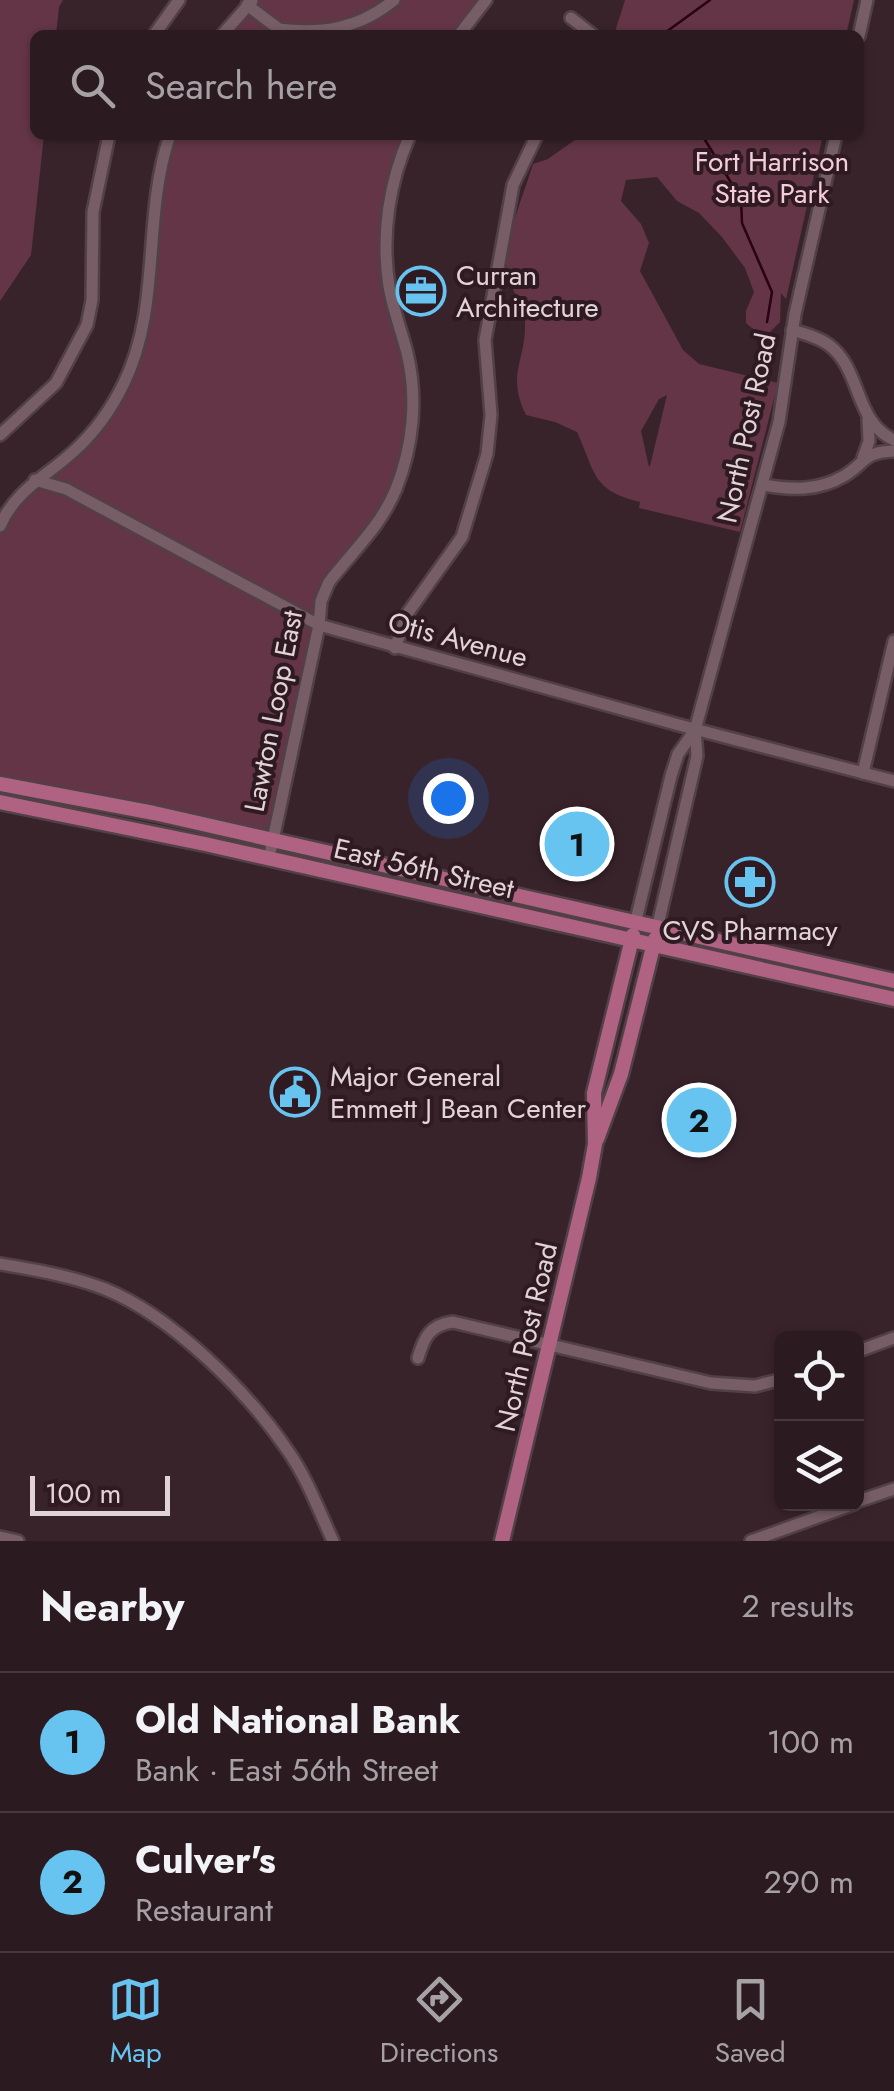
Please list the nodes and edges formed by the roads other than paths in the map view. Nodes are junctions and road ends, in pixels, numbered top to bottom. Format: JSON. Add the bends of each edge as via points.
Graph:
{"nodes":[{"id":1,"x":179,"y":0,"type":"edge"},
{"id":2,"x":394,"y":0,"type":"edge"},
{"id":3,"x":486,"y":0,"type":"edge"},
{"id":4,"x":867,"y":0,"type":"edge"},
{"id":5,"x":250,"y":2,"type":"edge"},
{"id":6,"x":571,"y":18,"type":"dead end"},
{"id":7,"x":158,"y":30,"type":"edge"},
{"id":8,"x":226,"y":30,"type":"edge"},
{"id":9,"x":280,"y":30,"type":"edge"},
{"id":10,"x":328,"y":30,"type":"edge"},
{"id":11,"x":464,"y":30,"type":"edge"},
{"id":12,"x":587,"y":30,"type":"edge"},
{"id":13,"x":860,"y":30,"type":"edge"},
{"id":14,"x":108,"y":140,"type":"edge"},
{"id":15,"x":169,"y":140,"type":"edge"},
{"id":16,"x":408,"y":140,"type":"edge"},
{"id":17,"x":535,"y":140,"type":"edge"},
{"id":18,"x":835,"y":140,"type":"edge"},
{"id":19,"x":792,"y":330,"type":"junction"},
{"id":20,"x":868,"y":416,"type":"junction"},
{"id":21,"x":0,"y":435,"type":"edge"},
{"id":22,"x":894,"y":440,"type":"edge"},
{"id":23,"x":894,"y":451,"type":"edge"},
{"id":24,"x":862,"y":458,"type":"junction"},
{"id":25,"x":34,"y":480,"type":"junction"},
{"id":26,"x":764,"y":485,"type":"junction"},
{"id":27,"x":0,"y":526,"type":"edge"},
{"id":28,"x":319,"y":625,"type":"junction"},
{"id":29,"x":894,"y":641,"type":"edge"},
{"id":30,"x":394,"y":648,"type":"junction"},
{"id":31,"x":696,"y":730,"type":"junction"},
{"id":32,"x":863,"y":773,"type":"junction"},
{"id":33,"x":894,"y":781,"type":"edge"},
{"id":34,"x":0,"y":784,"type":"edge"},
{"id":35,"x":0,"y":802,"type":"edge"},
{"id":36,"x":272,"y":845,"type":"junction"},
{"id":37,"x":635,"y":924,"type":"junction"},
{"id":38,"x":657,"y":929,"type":"junction"},
{"id":39,"x":632,"y":941,"type":"junction"},
{"id":40,"x":653,"y":946,"type":"junction"},
{"id":41,"x":872,"y":976,"type":"junction"},
{"id":42,"x":894,"y":981,"type":"edge"},
{"id":43,"x":818,"y":982,"type":"junction"},
{"id":44,"x":894,"y":999,"type":"edge"},
{"id":45,"x":595,"y":1144,"type":"junction"},
{"id":46,"x":0,"y":1264,"type":"edge"},
{"id":47,"x":894,"y":1338,"type":"edge"},
{"id":48,"x":550,"y":1346,"type":"junction"},
{"id":49,"x":864,"y":1349,"type":"edge"},
{"id":50,"x":418,"y":1358,"type":"dead end"},
{"id":51,"x":774,"y":1382,"type":"edge"},
{"id":52,"x":894,"y":1489,"type":"edge"},
{"id":53,"x":864,"y":1500,"type":"edge"},
{"id":54,"x":833,"y":1511,"type":"edge"},
{"id":55,"x":0,"y":1536,"type":"edge"},
{"id":56,"x":18,"y":1541,"type":"edge"},
{"id":57,"x":333,"y":1541,"type":"edge"},
{"id":58,"x":502,"y":1541,"type":"edge"},
{"id":59,"x":752,"y":1541,"type":"edge"}],
"edges":[{"from":1,"to":7,"type":"street"},
{"from":2,"to":10,"type":"street","via":[[367,18]]},
{"from":3,"to":11,"type":"street"},
{"from":4,"to":13,"type":"street"},
{"from":5,"to":8,"type":"street"},
{"from":5,"to":9,"type":"street"},
{"from":6,"to":12,"type":"street"},
{"from":14,"to":21,"type":"street","via":[[93,212],[86,324],[56,384]]},
{"from":15,"to":25,"type":"street","via":[[153,209],[146,314],[131,368],[91,434]]},
{"from":16,"to":28,"type":"street","name":"Lawton Loop East","via":[[386,239],[392,299],[411,373],[409,445],[382,516],[326,588]]},
{"from":17,"to":30,"type":"street","via":[[513,185],[484,340],[492,415],[487,454],[462,537],[407,614]]},
{"from":18,"to":19,"type":"street","name":"North Post Road"},
{"from":19,"to":20,"type":"street","via":[[840,356]]},
{"from":19,"to":26,"type":"street","name":"North Post Road"},
{"from":20,"to":22,"type":"street"},
{"from":20,"to":24,"type":"street"},
{"from":23,"to":24,"type":"street"},
{"from":24,"to":26,"type":"street","via":[[842,477],[805,489]]},
{"from":25,"to":27,"type":"street"},
{"from":25,"to":28,"type":"street","name":"Otis Avenue","via":[[66,489]]},
{"from":26,"to":31,"type":"street","name":"North Post Road"},
{"from":28,"to":30,"type":"street","name":"Otis Avenue"},
{"from":28,"to":36,"type":"street","name":"Lawton Loop East"},
{"from":29,"to":32,"type":"street"},
{"from":30,"to":31,"type":"street","name":"Otis Avenue"},
{"from":31,"to":32,"type":"street","name":"Otis Avenue"},
{"from":31,"to":37,"type":"street","name":"North Post Road","via":[[671,776]]},
{"from":31,"to":38,"type":"street","name":"North Post Road","via":[[697,756]]},
{"from":32,"to":33,"type":"street","name":"Otis Avenue"},
{"from":34,"to":36,"type":"main road","name":"East 56th Street"},
{"from":35,"to":39,"type":"main road","name":"East 56th Street"},
{"from":36,"to":37,"type":"main road","name":"East 56th Street"},
{"from":37,"to":38,"type":"main road","name":"East 56th Street"},
{"from":37,"to":39,"type":"main road","name":"North Post Road"},
{"from":38,"to":40,"type":"main road","name":"North Post Road"},
{"from":38,"to":41,"type":"main road","name":"East 56th Street"},
{"from":39,"to":40,"type":"main road","name":"East 56th Street"},
{"from":39,"to":45,"type":"main road","name":"North Post Road","via":[[594,1093]]},
{"from":40,"to":43,"type":"main road","name":"East 56th Street"},
{"from":40,"to":45,"type":"main road","name":"North Post Road","via":[[621,1074]]},
{"from":41,"to":42,"type":"main road","name":"East 56th Street"},
{"from":41,"to":43,"type":"main road","via":[[866,984]]},
{"from":43,"to":44,"type":"main road","name":"East 56th Street"},
{"from":45,"to":48,"type":"main road","name":"North Post Road"},
{"from":46,"to":57,"type":"street","via":[[108,1290],[186,1340],[247,1398],[290,1453]]},
{"from":47,"to":49,"type":"street"},
{"from":48,"to":50,"type":"street","via":[[448,1322],[428,1332]]},
{"from":48,"to":51,"type":"street","via":[[723,1385]]},
{"from":48,"to":58,"type":"main road","name":"North Post Road"},
{"from":52,"to":53,"type":"street"},
{"from":54,"to":59,"type":"street"},
{"from":55,"to":56,"type":"street"}]}
